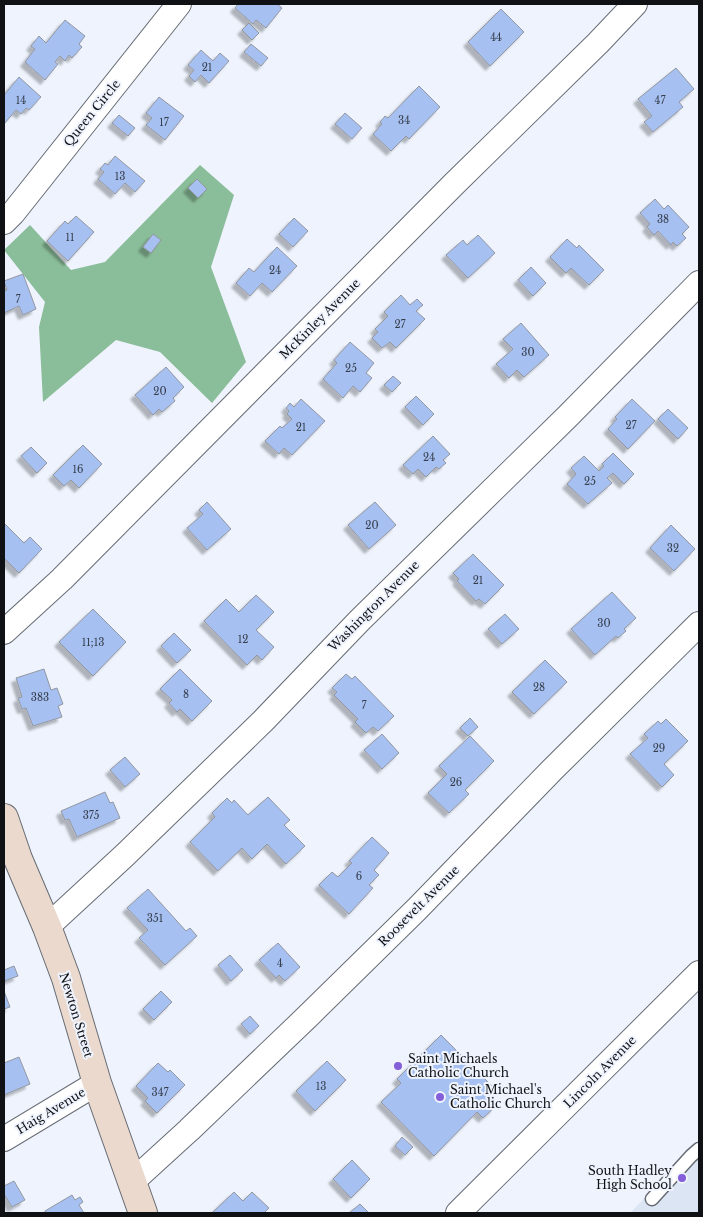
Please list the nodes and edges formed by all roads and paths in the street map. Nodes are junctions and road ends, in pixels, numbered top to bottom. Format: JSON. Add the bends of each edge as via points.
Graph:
{"nodes":[{"id":1,"x":179,"y":4,"type":"edge"},
{"id":2,"x":635,"y":4,"type":"edge"},
{"id":3,"x":4,"y":222,"type":"edge"},
{"id":4,"x":699,"y":282,"type":"edge"},
{"id":5,"x":699,"y":624,"type":"edge"},
{"id":6,"x":4,"y":632,"type":"edge"},
{"id":7,"x":4,"y":818,"type":"edge"},
{"id":8,"x":11,"y":864,"type":"edge"},
{"id":9,"x":48,"y":927,"type":"junction"},
{"id":10,"x":699,"y":973,"type":"edge"},
{"id":11,"x":98,"y":1082,"type":"junction"},
{"id":12,"x":4,"y":1139,"type":"edge"},
{"id":13,"x":699,"y":1149,"type":"edge"},
{"id":14,"x":132,"y":1182,"type":"junction"},
{"id":15,"x":652,"y":1199,"type":"dead end"},
{"id":16,"x":143,"y":1213,"type":"edge"},
{"id":17,"x":458,"y":1213,"type":"edge"}],
"edges":[{"from":1,"to":3,"type":"street","name":"Queen Circle"},
{"from":2,"to":6,"type":"street","name":"McKinley Avenue","via":[[62,579]]},
{"from":4,"to":9,"type":"street","name":"Washington Avenue","via":[[263,720]]},
{"from":5,"to":14,"type":"street","name":"Roosevelt Avenue","via":[[341,985]]},
{"from":7,"to":8,"type":"main road","name":"Newton Street"},
{"from":8,"to":9,"type":"main road","name":"Newton Street"},
{"from":9,"to":11,"type":"main road","name":"Newton Street"},
{"from":10,"to":17,"type":"street","name":"Lincoln Avenue"},
{"from":11,"to":12,"type":"street","name":"Haig Avenue"},
{"from":11,"to":14,"type":"main road","name":"Newton Street"},
{"from":13,"to":15,"type":"lane"},
{"from":14,"to":16,"type":"main road","name":"Newton Street"}]}
